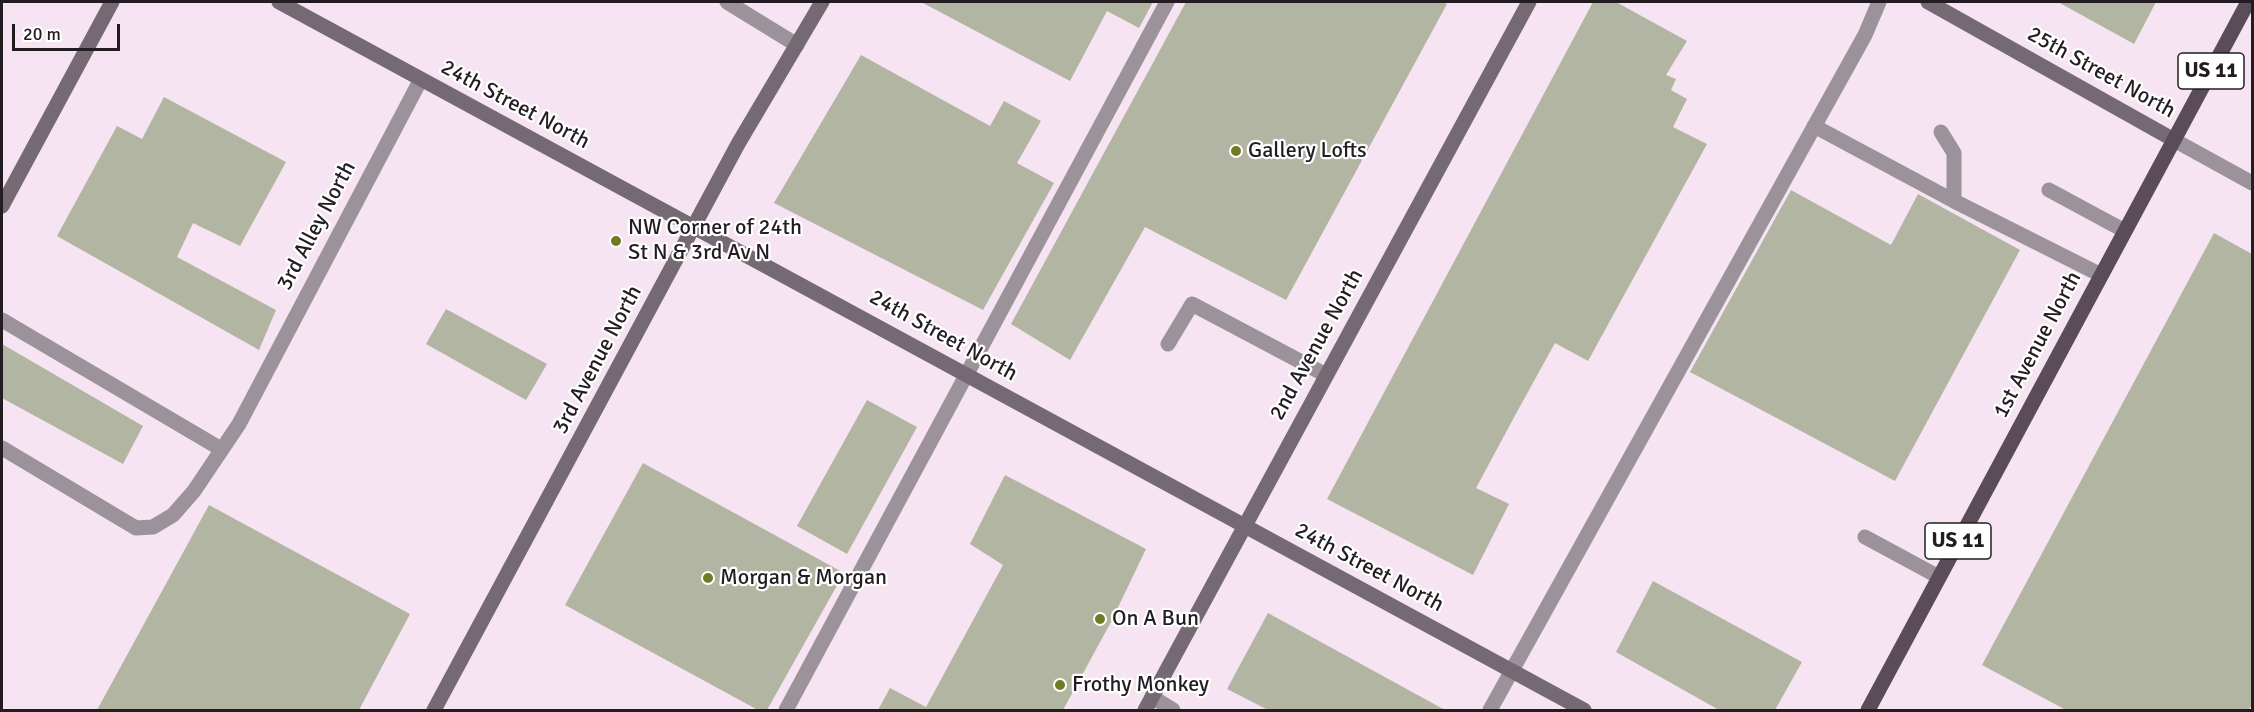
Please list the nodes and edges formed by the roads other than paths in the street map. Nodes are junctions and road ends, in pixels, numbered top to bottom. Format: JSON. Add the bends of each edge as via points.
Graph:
{"nodes":[{"id":1,"x":112,"y":2,"type":"edge"},
{"id":2,"x":279,"y":2,"type":"edge"},
{"id":3,"x":727,"y":2,"type":"edge"},
{"id":4,"x":822,"y":2,"type":"edge"},
{"id":5,"x":1167,"y":2,"type":"edge"},
{"id":6,"x":1529,"y":2,"type":"edge"},
{"id":7,"x":1880,"y":2,"type":"edge"},
{"id":8,"x":1928,"y":2,"type":"edge"},
{"id":9,"x":2248,"y":2,"type":"edge"},
{"id":10,"x":797,"y":45,"type":"junction"},
{"id":11,"x":420,"y":81,"type":"junction"},
{"id":12,"x":1814,"y":126,"type":"junction"},
{"id":13,"x":1941,"y":132,"type":"dead end"},
{"id":14,"x":2174,"y":140,"type":"junction"},
{"id":15,"x":2253,"y":183,"type":"edge"},
{"id":16,"x":2049,"y":190,"type":"dead end"},
{"id":17,"x":1954,"y":201,"type":"junction"},
{"id":18,"x":2,"y":206,"type":"edge"},
{"id":19,"x":696,"y":226,"type":"junction"},
{"id":20,"x":2125,"y":231,"type":"junction"},
{"id":21,"x":2101,"y":275,"type":"junction"},
{"id":22,"x":2,"y":320,"type":"edge"},
{"id":23,"x":1168,"y":344,"type":"dead end"},
{"id":24,"x":965,"y":374,"type":"junction"},
{"id":25,"x":1326,"y":375,"type":"junction"},
{"id":26,"x":2,"y":448,"type":"edge"},
{"id":27,"x":221,"y":449,"type":"junction"},
{"id":28,"x":1244,"y":527,"type":"junction"},
{"id":29,"x":1864,"y":537,"type":"dead end"},
{"id":30,"x":1939,"y":577,"type":"junction"},
{"id":31,"x":1511,"y":671,"type":"junction"},
{"id":32,"x":1148,"y":704,"type":"edge"},
{"id":33,"x":434,"y":711,"type":"edge"},
{"id":34,"x":786,"y":711,"type":"edge"},
{"id":35,"x":1173,"y":711,"type":"edge"},
{"id":36,"x":1491,"y":711,"type":"edge"},
{"id":37,"x":1584,"y":711,"type":"edge"},
{"id":38,"x":1868,"y":711,"type":"edge"}],
"edges":[{"from":1,"to":18,"type":"street"},
{"from":2,"to":11,"type":"street","name":"24th Street North"},
{"from":3,"to":10,"type":"street"},
{"from":4,"to":10,"type":"street","name":"3rd Avenue North"},
{"from":5,"to":24,"type":"street"},
{"from":6,"to":25,"type":"street","name":"2nd Avenue North"},
{"from":7,"to":12,"type":"street","via":[[1845,81]]},
{"from":8,"to":14,"type":"street","name":"25th Street North"},
{"from":9,"to":14,"type":"main road","name":"1st Avenue North","number":"US 11"},
{"from":10,"to":19,"type":"street","name":"3rd Avenue North","via":[[738,144]]},
{"from":11,"to":19,"type":"street","name":"24th Street North"},
{"from":11,"to":27,"type":"street","name":"3rd Alley North","via":[[239,424]]},
{"from":12,"to":17,"type":"street"},
{"from":12,"to":31,"type":"street","via":[[1657,425]]},
{"from":13,"to":17,"type":"street","via":[[1954,153]]},
{"from":14,"to":15,"type":"street","name":"25th Street North"},
{"from":14,"to":20,"type":"main road","name":"1st Avenue North","number":"US 11"},
{"from":16,"to":20,"type":"street"},
{"from":17,"to":21,"type":"street"},
{"from":19,"to":24,"type":"street","name":"24th Street North"},
{"from":19,"to":33,"type":"street","name":"3rd Avenue North"},
{"from":20,"to":21,"type":"main road","name":"1st Avenue North","number":"US 11"},
{"from":21,"to":30,"type":"main road","name":"1st Avenue North","number":"US 11"},
{"from":22,"to":27,"type":"street"},
{"from":23,"to":25,"type":"street","via":[[1192,304]]},
{"from":24,"to":28,"type":"street","name":"24th Street North"},
{"from":24,"to":34,"type":"street"},
{"from":25,"to":28,"type":"street","name":"2nd Avenue North"},
{"from":26,"to":27,"type":"street","name":"3rd Alley North","via":[[136,528],[153,527],[173,515]]},
{"from":28,"to":31,"type":"street","name":"24th Street North"},
{"from":28,"to":32,"type":"street","name":"2nd Avenue North"},
{"from":29,"to":30,"type":"street"},
{"from":30,"to":38,"type":"main road","name":"1st Avenue North","number":"US 11"},
{"from":31,"to":36,"type":"street"},
{"from":31,"to":37,"type":"street","name":"24th Street North"},
{"from":32,"to":35,"type":"street"}]}
